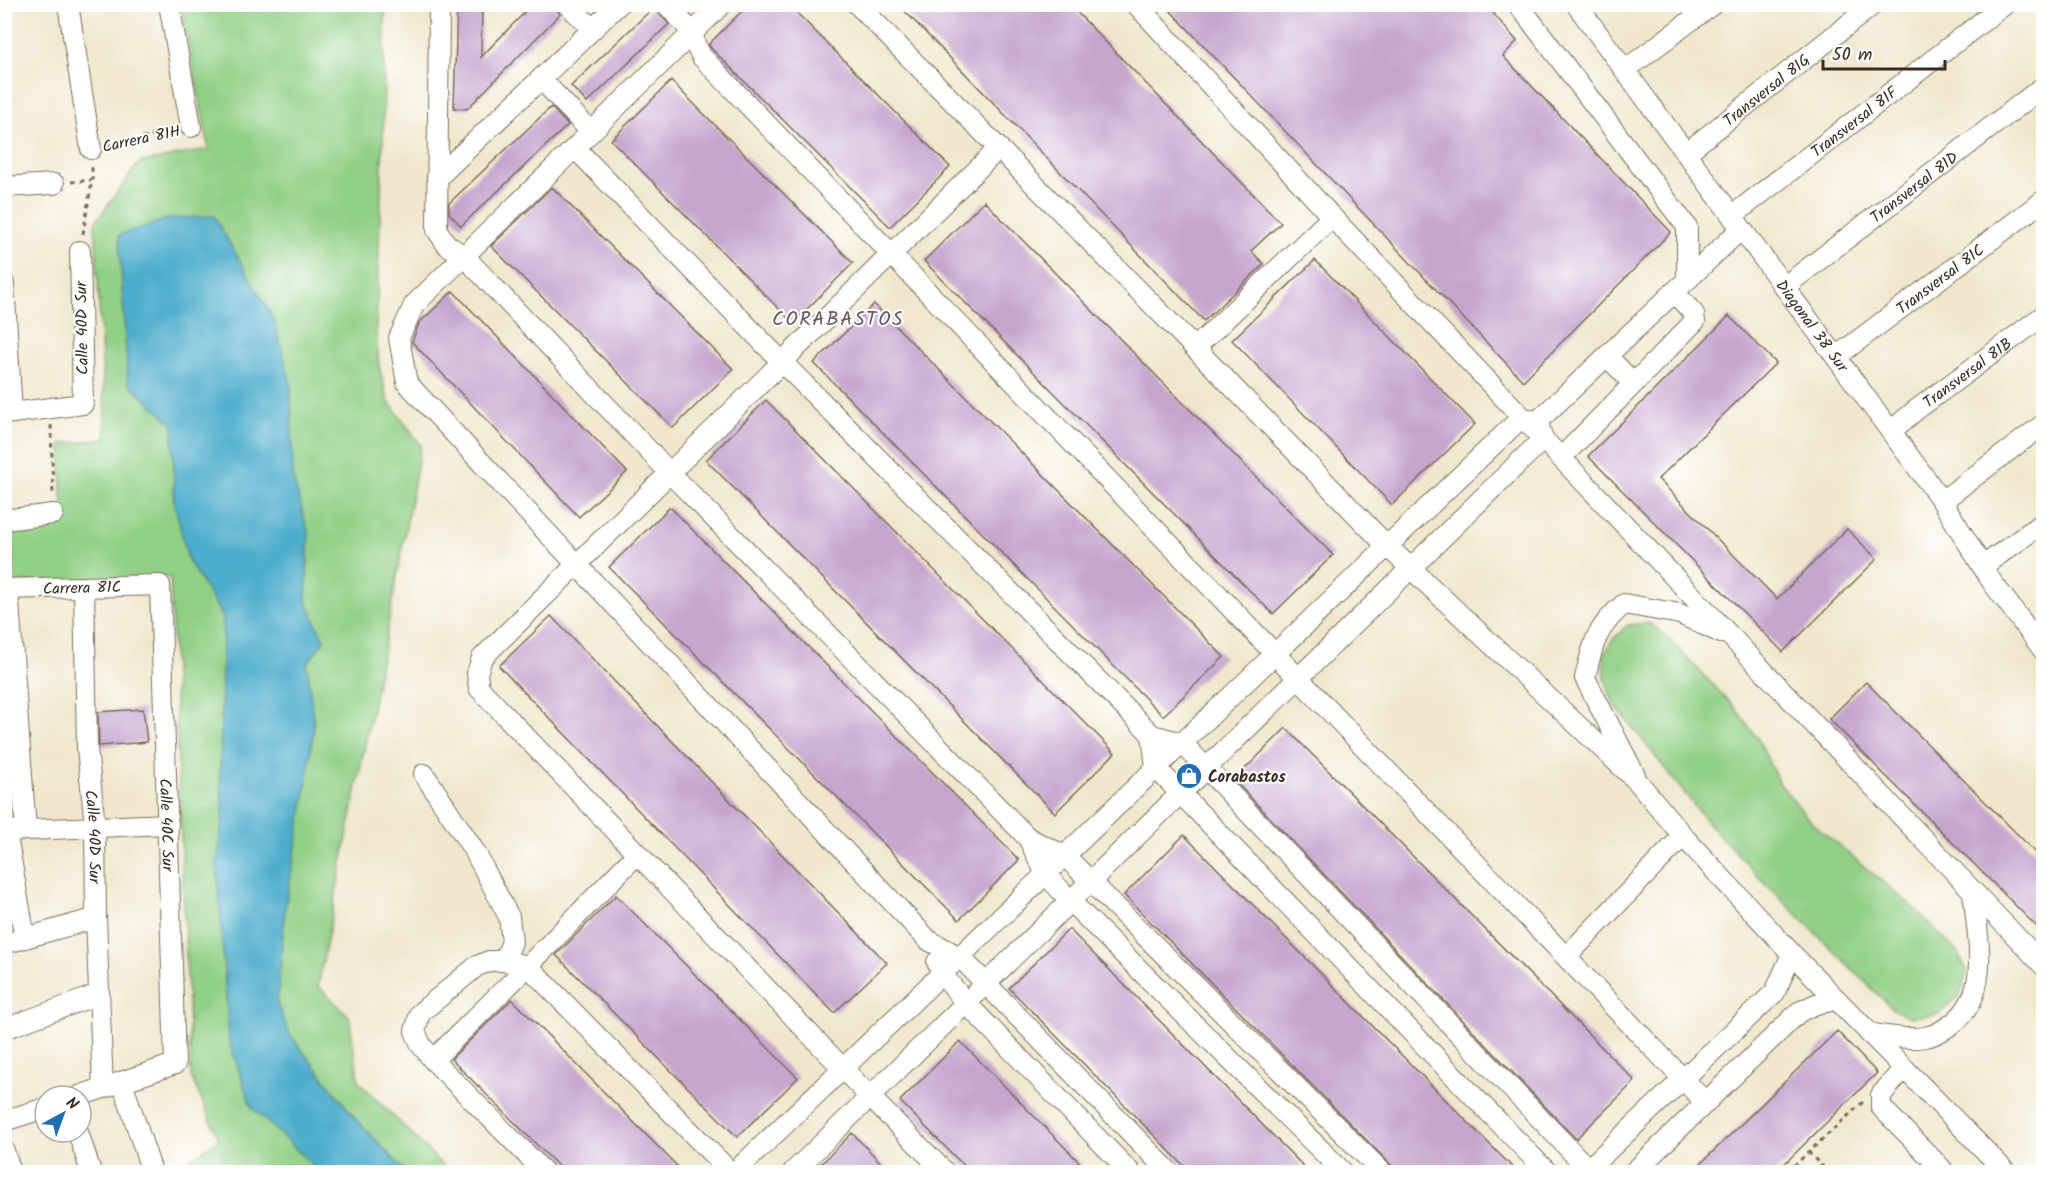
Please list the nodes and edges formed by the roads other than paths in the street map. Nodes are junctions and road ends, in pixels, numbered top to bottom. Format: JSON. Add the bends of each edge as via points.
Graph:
{"nodes":[{"id":1,"x":68,"y":4,"type":"edge"},
{"id":2,"x":169,"y":4,"type":"edge"},
{"id":3,"x":439,"y":4,"type":"edge"},
{"id":4,"x":567,"y":4,"type":"edge"},
{"id":5,"x":619,"y":4,"type":"edge"},
{"id":6,"x":666,"y":4,"type":"edge"},
{"id":7,"x":722,"y":4,"type":"edge"},
{"id":8,"x":857,"y":4,"type":"edge"},
{"id":9,"x":1136,"y":4,"type":"edge"},
{"id":10,"x":1518,"y":4,"type":"edge"},
{"id":11,"x":1576,"y":4,"type":"edge"},
{"id":12,"x":1713,"y":4,"type":"edge"},
{"id":13,"x":1874,"y":4,"type":"edge"},
{"id":14,"x":2005,"y":4,"type":"edge"},
{"id":15,"x":593,"y":29,"type":"junction"},
{"id":16,"x":693,"y":33,"type":"junction"},
{"id":17,"x":1625,"y":70,"type":"junction"},
{"id":18,"x":541,"y":79,"type":"junction"},
{"id":19,"x":2043,"y":86,"type":"edge"},
{"id":20,"x":190,"y":128,"type":"road end"},
{"id":21,"x":591,"y":132,"type":"junction"},
{"id":22,"x":575,"y":148,"type":"junction"},
{"id":23,"x":999,"y":148,"type":"junction"},
{"id":24,"x":91,"y":149,"type":"road end"},
{"id":25,"x":1686,"y":153,"type":"junction"},
{"id":26,"x":437,"y":178,"type":"junction"},
{"id":27,"x":54,"y":184,"type":"road end"},
{"id":28,"x":4,"y":187,"type":"edge"},
{"id":29,"x":2043,"y":200,"type":"edge"},
{"id":30,"x":1332,"y":217,"type":"junction"},
{"id":31,"x":1737,"y":222,"type":"junction"},
{"id":32,"x":80,"y":251,"type":"road end"},
{"id":33,"x":892,"y":254,"type":"junction"},
{"id":34,"x":464,"y":256,"type":"junction"},
{"id":35,"x":4,"y":284,"type":"edge"},
{"id":36,"x":1681,"y":286,"type":"junction"},
{"id":37,"x":1784,"y":287,"type":"junction"},
{"id":38,"x":2043,"y":315,"type":"edge"},
{"id":39,"x":1195,"y":348,"type":"junction"},
{"id":40,"x":1606,"y":356,"type":"junction"},
{"id":41,"x":1836,"y":357,"type":"junction"},
{"id":42,"x":782,"y":362,"type":"junction"},
{"id":43,"x":1633,"y":383,"type":"junction"},
{"id":44,"x":8,"y":413,"type":"edge"},
{"id":45,"x":2043,"y":423,"type":"edge"},
{"id":46,"x":1534,"y":426,"type":"junction"},
{"id":47,"x":1891,"y":431,"type":"junction"},
{"id":48,"x":1561,"y":458,"type":"junction"},
{"id":49,"x":670,"y":473,"type":"junction"},
{"id":50,"x":1942,"y":501,"type":"junction"},
{"id":51,"x":53,"y":514,"type":"road end"},
{"id":52,"x":4,"y":520,"type":"edge"},
{"id":53,"x":2043,"y":522,"type":"edge"},
{"id":54,"x":1387,"y":546,"type":"junction"},
{"id":55,"x":577,"y":565,"type":"junction"},
{"id":56,"x":1983,"y":566,"type":"junction"},
{"id":57,"x":1410,"y":568,"type":"junction"},
{"id":58,"x":160,"y":585,"type":"joint"},
{"id":59,"x":84,"y":587,"type":"junction"},
{"id":60,"x":6,"y":589,"type":"edge"},
{"id":61,"x":1732,"y":638,"type":"junction"},
{"id":62,"x":2041,"y":642,"type":"edge"},
{"id":63,"x":1276,"y":653,"type":"junction"},
{"id":64,"x":1299,"y":677,"type":"junction"},
{"id":65,"x":1152,"y":735,"type":"junction"},
{"id":66,"x":1182,"y":743,"type":"junction"},
{"id":67,"x":1156,"y":768,"type":"junction"},
{"id":68,"x":1205,"y":769,"type":"junction"},
{"id":69,"x":424,"y":774,"type":"dead end"},
{"id":70,"x":1638,"y":782,"type":"junction"},
{"id":71,"x":1180,"y":794,"type":"junction"},
{"id":72,"x":168,"y":824,"type":"junction"},
{"id":73,"x":95,"y":826,"type":"junction"},
{"id":74,"x":26,"y":830,"type":"junction"},
{"id":75,"x":5,"y":831,"type":"edge"},
{"id":76,"x":1683,"y":836,"type":"junction"},
{"id":77,"x":1028,"y":838,"type":"junction"},
{"id":78,"x":637,"y":854,"type":"junction"},
{"id":79,"x":1065,"y":856,"type":"junction"},
{"id":80,"x":1046,"y":874,"type":"junction"},
{"id":81,"x":1090,"y":882,"type":"junction"},
{"id":82,"x":1973,"y":891,"type":"junction"},
{"id":83,"x":1070,"y":901,"type":"junction"},
{"id":84,"x":96,"y":918,"type":"junction"},
{"id":85,"x":25,"y":938,"type":"junction"},
{"id":86,"x":928,"y":940,"type":"junction"},
{"id":87,"x":4,"y":945,"type":"edge"},
{"id":88,"x":1792,"y":954,"type":"junction"},
{"id":89,"x":960,"y":957,"type":"junction"},
{"id":90,"x":1566,"y":957,"type":"junction"},
{"id":91,"x":504,"y":961,"type":"junction"},
{"id":92,"x":528,"y":966,"type":"junction"},
{"id":93,"x":2043,"y":966,"type":"edge"},
{"id":94,"x":942,"y":974,"type":"junction"},
{"id":95,"x":986,"y":984,"type":"junction"},
{"id":96,"x":99,"y":994,"type":"junction"},
{"id":97,"x":1837,"y":1000,"type":"junction"},
{"id":98,"x":966,"y":1003,"type":"junction"},
{"id":99,"x":4,"y":1029,"type":"edge"},
{"id":100,"x":1869,"y":1033,"type":"junction"},
{"id":101,"x":433,"y":1060,"type":"junction"},
{"id":102,"x":1904,"y":1068,"type":"junction"},
{"id":103,"x":843,"y":1069,"type":"junction"},
{"id":104,"x":1683,"y":1079,"type":"junction"},
{"id":105,"x":122,"y":1082,"type":"junction"},
{"id":106,"x":103,"y":1088,"type":"junction"},
{"id":107,"x":93,"y":1091,"type":"edge"},
{"id":108,"x":870,"y":1097,"type":"junction"},
{"id":109,"x":1706,"y":1103,"type":"junction"},
{"id":110,"x":33,"y":1112,"type":"edge"},
{"id":111,"x":4,"y":1121,"type":"edge"},
{"id":112,"x":82,"y":1144,"type":"edge"},
{"id":113,"x":4,"y":1151,"type":"edge"},
{"id":114,"x":1942,"y":1169,"type":"dead end"},
{"id":115,"x":1588,"y":1172,"type":"edge"},
{"id":116,"x":11,"y":1173,"type":"edge"},
{"id":117,"x":91,"y":1173,"type":"edge"},
{"id":118,"x":152,"y":1173,"type":"edge"},
{"id":119,"x":544,"y":1173,"type":"edge"},
{"id":120,"x":730,"y":1173,"type":"edge"},
{"id":121,"x":735,"y":1173,"type":"edge"},
{"id":122,"x":793,"y":1173,"type":"edge"},
{"id":123,"x":945,"y":1173,"type":"edge"},
{"id":124,"x":1130,"y":1173,"type":"edge"},
{"id":125,"x":1169,"y":1173,"type":"edge"},
{"id":126,"x":1343,"y":1173,"type":"edge"},
{"id":127,"x":1382,"y":1173,"type":"edge"},
{"id":128,"x":1547,"y":1173,"type":"edge"},
{"id":129,"x":1634,"y":1173,"type":"edge"},
{"id":130,"x":2006,"y":1173,"type":"edge"}],
"edges":[{"from":1,"to":24,"type":"street"},
{"from":2,"to":20,"type":"street"},
{"from":3,"to":26,"type":"street"},
{"from":4,"to":15,"type":"street"},
{"from":5,"to":15,"type":"street"},
{"from":6,"to":16,"type":"street"},
{"from":7,"to":16,"type":"street"},
{"from":8,"to":23,"type":"street"},
{"from":9,"to":30,"type":"street"},
{"from":10,"to":36,"type":"street","via":[[1687,227]]},
{"from":11,"to":17,"type":"street","name":"Diagonal 38 Sur"},
{"from":12,"to":17,"type":"street"},
{"from":13,"to":25,"type":"street","name":"Transversal 81G"},
{"from":14,"to":31,"type":"street","name":"Transversal 81F"},
{"from":15,"to":18,"type":"street"},
{"from":16,"to":21,"type":"street"},
{"from":16,"to":33,"type":"street","via":[[702,57]]},
{"from":17,"to":25,"type":"street","name":"Diagonal 38 Sur"},
{"from":18,"to":21,"type":"street"},
{"from":18,"to":26,"type":"street"},
{"from":19,"to":37,"type":"street","name":"Transversal 81D"},
{"from":21,"to":22,"type":"street"},
{"from":22,"to":34,"type":"street"},
{"from":22,"to":42,"type":"street"},
{"from":23,"to":33,"type":"street"},
{"from":23,"to":39,"type":"street"},
{"from":25,"to":31,"type":"street","name":"Diagonal 38 Sur"},
{"from":26,"to":34,"type":"street","via":[[437,230],[447,245]]},
{"from":27,"to":28,"type":"street"},
{"from":29,"to":41,"type":"street","name":"Transversal 81C"},
{"from":30,"to":39,"type":"street"},
{"from":30,"to":46,"type":"street"},
{"from":31,"to":36,"type":"street","name":"Transversal 81F"},
{"from":31,"to":37,"type":"street","name":"Diagonal 38 Sur"},
{"from":32,"to":44,"type":"street","name":"Calle 40D Sur","via":[[83,404]]},
{"from":33,"to":42,"type":"street"},
{"from":33,"to":63,"type":"street"},
{"from":34,"to":49,"type":"street"},
{"from":34,"to":55,"type":"street","via":[[414,305],[399,338],[407,383]]},
{"from":35,"to":44,"type":"street"},
{"from":36,"to":40,"type":"street","name":"Transversal 81F"},
{"from":36,"to":43,"type":"street","via":[[1695,321]]},
{"from":37,"to":41,"type":"street","name":"Diagonal 38 Sur"},
{"from":38,"to":47,"type":"street","name":"Transversal 81B"},
{"from":39,"to":54,"type":"street"},
{"from":40,"to":43,"type":"street"},
{"from":40,"to":46,"type":"street","name":"Transversal 81F"},
{"from":41,"to":47,"type":"street","name":"Diagonal 38 Sur"},
{"from":42,"to":49,"type":"street"},
{"from":42,"to":65,"type":"street"},
{"from":43,"to":48,"type":"street"},
{"from":45,"to":50,"type":"street"},
{"from":46,"to":48,"type":"street"},
{"from":46,"to":54,"type":"street"},
{"from":46,"to":57,"type":"street"},
{"from":47,"to":50,"type":"street","name":"Diagonal 38 Sur"},
{"from":48,"to":61,"type":"street"},
{"from":49,"to":55,"type":"street"},
{"from":49,"to":77,"type":"street"},
{"from":50,"to":56,"type":"street","name":"Diagonal 38 Sur"},
{"from":51,"to":52,"type":"street"},
{"from":53,"to":56,"type":"street"},
{"from":54,"to":57,"type":"street"},
{"from":54,"to":63,"type":"street"},
{"from":55,"to":78,"type":"street","via":[[482,658],[477,674],[479,688]]},
{"from":55,"to":86,"type":"street"},
{"from":56,"to":62,"type":"street","name":"Diagonal 38 Sur"},
{"from":57,"to":64,"type":"street"},
{"from":57,"to":70,"type":"street"},
{"from":58,"to":59,"type":"street","name":"Carrera 81C"},
{"from":58,"to":72,"type":"street","name":"Calle 40C Sur"},
{"from":59,"to":60,"type":"street","name":"Carrera 81C"},
{"from":59,"to":73,"type":"street","name":"Calle 40D Sur","via":[[87,748]]},
{"from":60,"to":74,"type":"street"},
{"from":61,"to":70,"type":"street","via":[[1680,614],[1624,604],[1608,617],[1597,634],[1585,678]]},
{"from":61,"to":82,"type":"street"},
{"from":63,"to":64,"type":"street"},
{"from":63,"to":66,"type":"street"},
{"from":64,"to":68,"type":"street"},
{"from":64,"to":90,"type":"street"},
{"from":65,"to":66,"type":"street"},
{"from":65,"to":67,"type":"street"},
{"from":66,"to":67,"type":"street"},
{"from":66,"to":68,"type":"street"},
{"from":67,"to":71,"type":"street"},
{"from":67,"to":79,"type":"street"},
{"from":68,"to":71,"type":"street"},
{"from":68,"to":115,"type":"street"},
{"from":69,"to":91,"type":"street","via":[[475,852],[509,917],[512,942]]},
{"from":70,"to":76,"type":"street"},
{"from":71,"to":81,"type":"street"},
{"from":71,"to":128,"type":"street"},
{"from":72,"to":73,"type":"street"},
{"from":72,"to":105,"type":"street","name":"Calle 40C Sur","via":[[175,1064]]},
{"from":73,"to":74,"type":"street"},
{"from":73,"to":84,"type":"street","name":"Calle 40D Sur"},
{"from":74,"to":75,"type":"street"},
{"from":75,"to":85,"type":"street"},
{"from":76,"to":88,"type":"street"},
{"from":76,"to":90,"type":"street"},
{"from":77,"to":79,"type":"street"},
{"from":77,"to":80,"type":"street"},
{"from":78,"to":92,"type":"street"},
{"from":78,"to":103,"type":"street"},
{"from":79,"to":80,"type":"street"},
{"from":79,"to":81,"type":"street"},
{"from":80,"to":83,"type":"street"},
{"from":80,"to":89,"type":"street"},
{"from":81,"to":83,"type":"street"},
{"from":81,"to":127,"type":"street"},
{"from":82,"to":93,"type":"street"},
{"from":82,"to":100,"type":"street","via":[[1978,983],[1969,1006],[1953,1024],[1927,1037]]},
{"from":83,"to":95,"type":"street"},
{"from":83,"to":126,"type":"street"},
{"from":84,"to":85,"type":"street"},
{"from":84,"to":96,"type":"street","name":"Calle 40D Sur"},
{"from":85,"to":87,"type":"street"},
{"from":86,"to":89,"type":"street"},
{"from":86,"to":94,"type":"street"},
{"from":88,"to":97,"type":"street"},
{"from":88,"to":104,"type":"street","via":[[1775,992]]},
{"from":89,"to":94,"type":"street"},
{"from":89,"to":95,"type":"street"},
{"from":90,"to":104,"type":"street"},
{"from":91,"to":92,"type":"street"},
{"from":91,"to":101,"type":"street","via":[[477,966],[420,1013],[415,1031]]},
{"from":92,"to":101,"type":"street"},
{"from":92,"to":120,"type":"street"},
{"from":94,"to":98,"type":"street"},
{"from":94,"to":103,"type":"street"},
{"from":95,"to":98,"type":"street"},
{"from":95,"to":125,"type":"street"},
{"from":96,"to":99,"type":"street"},
{"from":96,"to":106,"type":"street","name":"Calle 40D Sur"},
{"from":97,"to":100,"type":"street"},
{"from":97,"to":109,"type":"street","via":[[1799,1012]]},
{"from":98,"to":108,"type":"street"},
{"from":98,"to":124,"type":"street"},
{"from":100,"to":102,"type":"street"},
{"from":101,"to":119,"type":"street"},
{"from":102,"to":114,"type":"street","via":[[1881,1095],[1881,1107]]},
{"from":102,"to":130,"type":"street"},
{"from":103,"to":108,"type":"street"},
{"from":103,"to":121,"type":"street"},
{"from":104,"to":109,"type":"street"},
{"from":104,"to":115,"type":"street"},
{"from":105,"to":106,"type":"street"},
{"from":105,"to":118,"type":"street"},
{"from":106,"to":107,"type":"street"},
{"from":108,"to":122,"type":"street"},
{"from":108,"to":123,"type":"street"},
{"from":109,"to":129,"type":"street"},
{"from":110,"to":111,"type":"street"},
{"from":112,"to":117,"type":"street"},
{"from":113,"to":116,"type":"street"}]}
